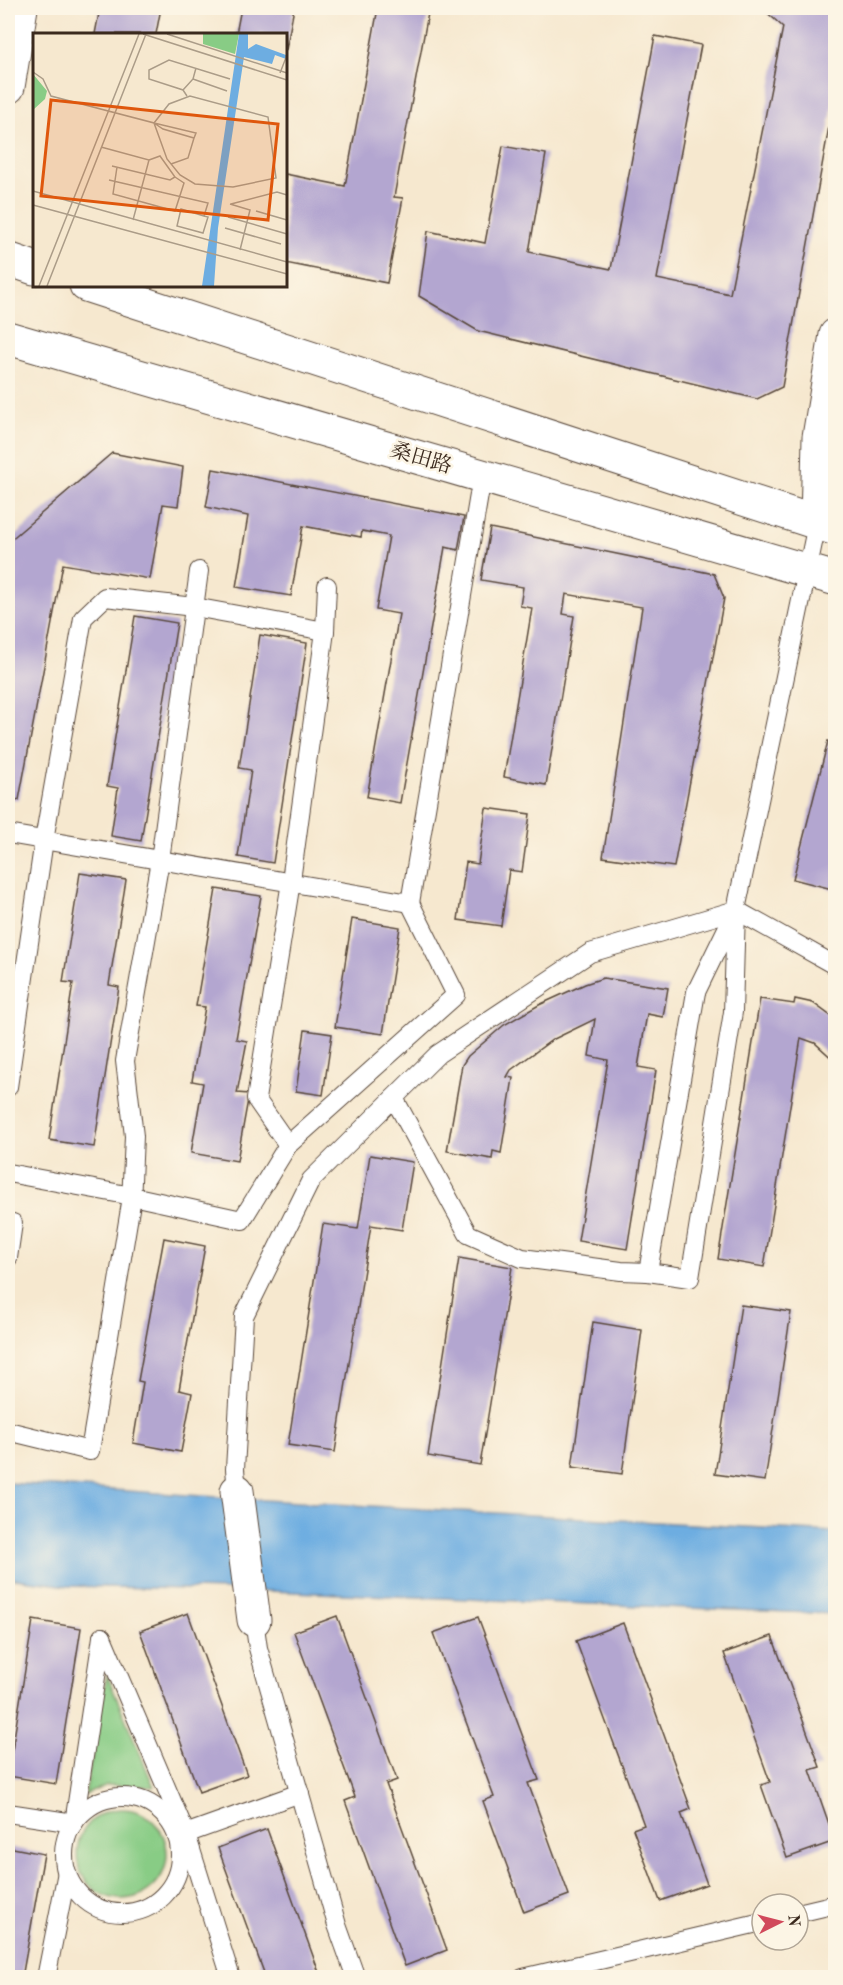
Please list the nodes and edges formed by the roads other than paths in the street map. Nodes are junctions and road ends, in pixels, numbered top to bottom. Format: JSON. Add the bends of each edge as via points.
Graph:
{"nodes":[{"id":1,"x":21,"y":8,"type":"edge"},
{"id":2,"x":8,"y":87,"type":"edge"},
{"id":3,"x":8,"y":260,"type":"edge"},
{"id":4,"x":33,"y":268,"type":"edge"},
{"id":5,"x":89,"y":286,"type":"edge"},
{"id":6,"x":836,"y":335,"type":"edge"},
{"id":7,"x":8,"y":338,"type":"edge"},
{"id":8,"x":482,"y":477,"type":"junction"},
{"id":9,"x":826,"y":527,"type":"edge"},
{"id":10,"x":199,"y":571,"type":"dead end"},
{"id":11,"x":821,"y":575,"type":"edge"},
{"id":12,"x":327,"y":586,"type":"dead end"},
{"id":13,"x":194,"y":607,"type":"junction"},
{"id":14,"x":325,"y":631,"type":"junction"},
{"id":15,"x":8,"y":834,"type":"edge"},
{"id":16,"x":44,"y":840,"type":"junction"},
{"id":17,"x":160,"y":860,"type":"junction"},
{"id":18,"x":290,"y":883,"type":"junction"},
{"id":19,"x":410,"y":903,"type":"junction"},
{"id":20,"x":736,"y":910,"type":"junction"},
{"id":21,"x":836,"y":966,"type":"edge"},
{"id":22,"x":8,"y":1087,"type":"edge"},
{"id":23,"x":394,"y":1098,"type":"junction"},
{"id":24,"x":288,"y":1145,"type":"junction"},
{"id":25,"x":8,"y":1173,"type":"edge"},
{"id":26,"x":132,"y":1196,"type":"junction"},
{"id":27,"x":8,"y":1222,"type":"edge"},
{"id":28,"x":8,"y":1258,"type":"edge"},
{"id":29,"x":648,"y":1272,"type":"junction"},
{"id":30,"x":8,"y":1431,"type":"edge"},
{"id":31,"x":237,"y":1491,"type":"joint"},
{"id":32,"x":254,"y":1620,"type":"joint"},
{"id":33,"x":300,"y":1793,"type":"junction"},
{"id":34,"x":8,"y":1813,"type":"edge"},
{"id":35,"x":74,"y":1823,"type":"junction"},
{"id":36,"x":182,"y":1835,"type":"junction"},
{"id":37,"x":66,"y":1872,"type":"junction"},
{"id":38,"x":836,"y":1904,"type":"edge"},
{"id":39,"x":810,"y":1910,"type":"edge"},
{"id":40,"x":750,"y":1925,"type":"edge"},
{"id":41,"x":46,"y":1977,"type":"edge"},
{"id":42,"x":231,"y":1977,"type":"edge"},
{"id":43,"x":356,"y":1977,"type":"edge"},
{"id":44,"x":523,"y":1977,"type":"edge"}],
"edges":[{"from":1,"to":2,"type":"main road"},
{"from":3,"to":4,"type":"main road"},
{"from":5,"to":9,"type":"main road"},
{"from":6,"to":9,"type":"main road","via":[[819,437]]},
{"from":7,"to":8,"type":"main road","name":"桑田路"},
{"from":8,"to":11,"type":"main road","name":"桑田路"},
{"from":8,"to":19,"type":"lane"},
{"from":9,"to":11,"type":"lane"},
{"from":10,"to":13,"type":"lane"},
{"from":11,"to":20,"type":"lane"},
{"from":12,"to":14,"type":"lane"},
{"from":13,"to":14,"type":"lane"},
{"from":13,"to":16,"type":"lane","via":[[105,597],[83,618]]},
{"from":13,"to":17,"type":"lane"},
{"from":14,"to":18,"type":"lane"},
{"from":15,"to":16,"type":"lane"},
{"from":16,"to":17,"type":"lane"},
{"from":16,"to":22,"type":"lane"},
{"from":17,"to":18,"type":"lane"},
{"from":17,"to":26,"type":"lane","via":[[125,1061],[134,1136]]},
{"from":18,"to":19,"type":"lane"},
{"from":18,"to":24,"type":"lane","via":[[256,1099]]},
{"from":19,"to":24,"type":"lane","via":[[456,995]]},
{"from":20,"to":21,"type":"lane"},
{"from":20,"to":23,"type":"lane","via":[[590,953],[438,1054]]},
{"from":20,"to":29,"type":"lane","via":[[696,993]]},
{"from":20,"to":29,"type":"lane","via":[[733,1012],[690,1278]]},
{"from":23,"to":29,"type":"lane","via":[[468,1234],[522,1258]]},
{"from":23,"to":31,"type":"lane","via":[[312,1180],[244,1316]]},
{"from":24,"to":26,"type":"lane","via":[[242,1220]]},
{"from":25,"to":26,"type":"lane"},
{"from":26,"to":30,"type":"lane","via":[[90,1451]]},
{"from":27,"to":28,"type":"lane","via":[[13,1223]]},
{"from":31,"to":32,"type":"main road"},
{"from":32,"to":33,"type":"lane","via":[[258,1648]]},
{"from":33,"to":36,"type":"lane"},
{"from":33,"to":43,"type":"lane"},
{"from":34,"to":35,"type":"lane"},
{"from":35,"to":36,"type":"lane","via":[[97,1802],[135,1798],[154,1806]]},
{"from":35,"to":36,"type":"lane","via":[[102,1637]]},
{"from":35,"to":37,"type":"lane","via":[[64,1848]]},
{"from":36,"to":37,"type":"lane","via":[[177,1874],[169,1891],[138,1912],[100,1910],[84,1900]]},
{"from":36,"to":42,"type":"lane"},
{"from":37,"to":41,"type":"lane"},
{"from":38,"to":39,"type":"lane"},
{"from":40,"to":44,"type":"lane"}]}
